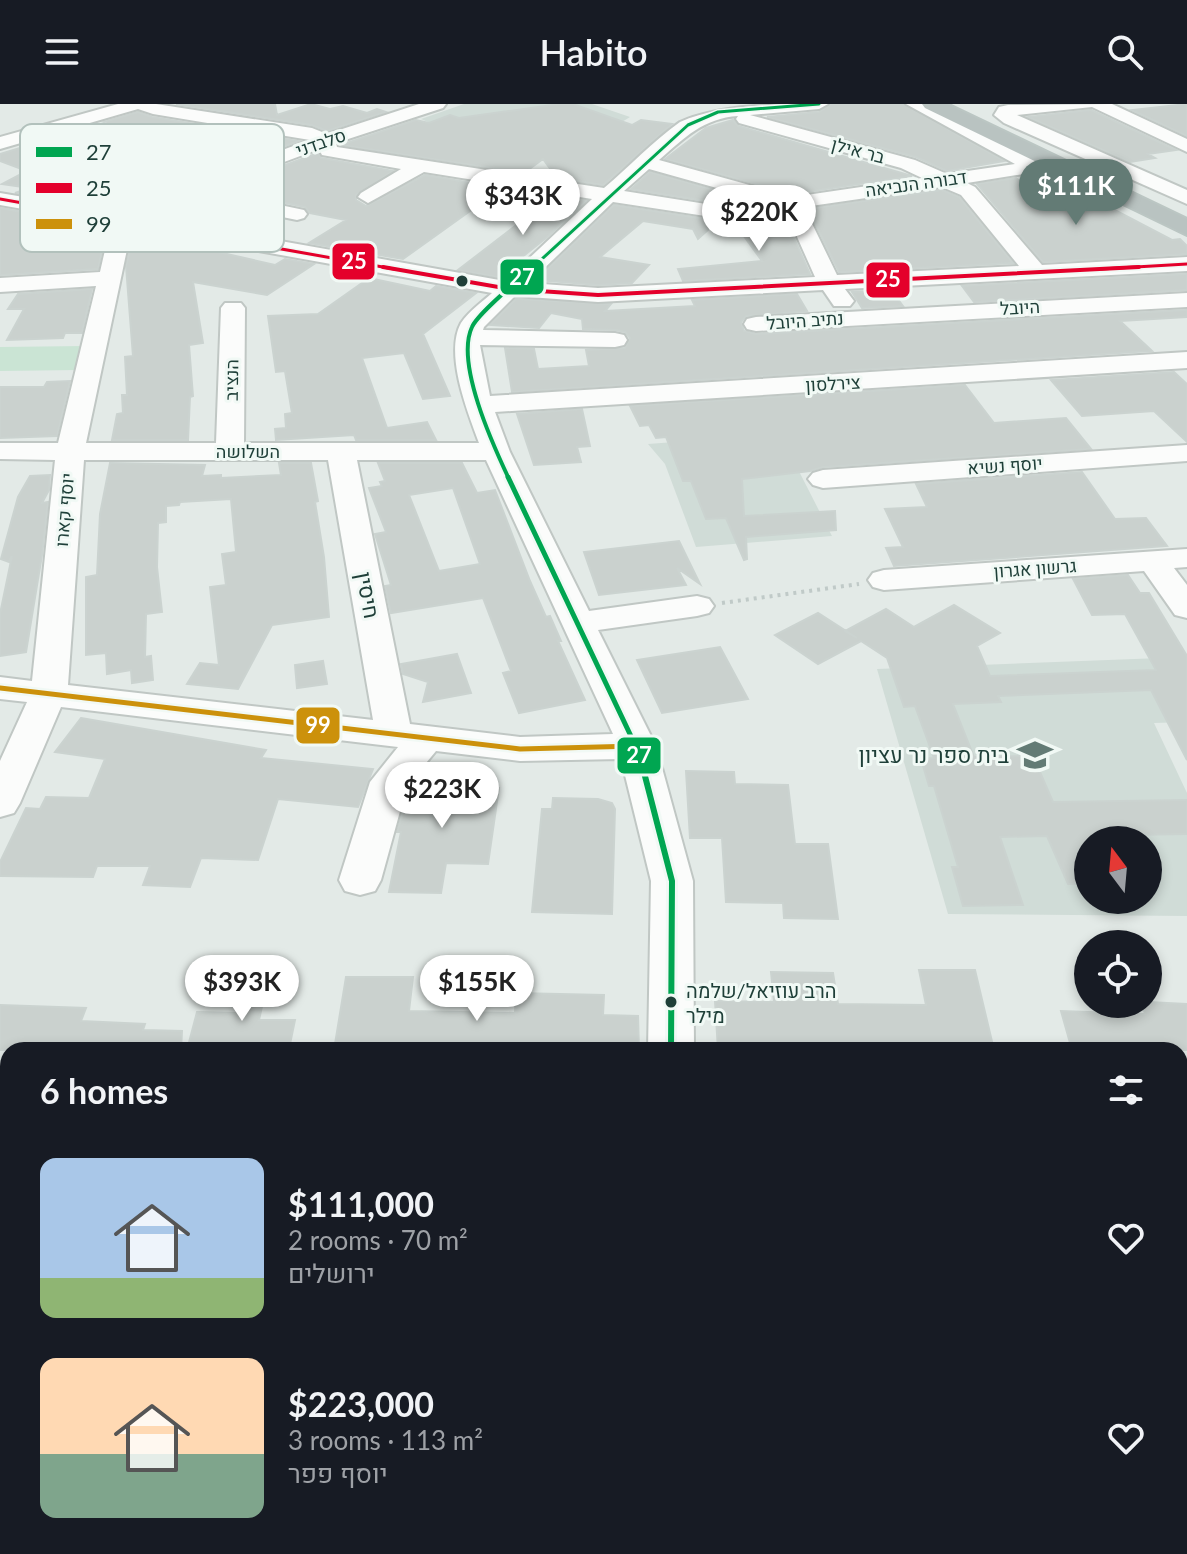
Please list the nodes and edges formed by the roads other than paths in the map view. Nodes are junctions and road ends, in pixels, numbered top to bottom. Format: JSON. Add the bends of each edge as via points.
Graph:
{"nodes":[{"id":1,"x":139,"y":104,"type":"edge"},
{"id":2,"x":437,"y":104,"type":"edge"},
{"id":3,"x":689,"y":104,"type":"edge"},
{"id":4,"x":819,"y":104,"type":"edge"},
{"id":5,"x":915,"y":104,"type":"edge"},
{"id":6,"x":932,"y":104,"type":"edge"},
{"id":7,"x":952,"y":104,"type":"edge"},
{"id":8,"x":1085,"y":104,"type":"edge"},
{"id":9,"x":1098,"y":104,"type":"edge"},
{"id":10,"x":1007,"y":110,"type":"junction"},
{"id":11,"x":718,"y":112,"type":"junction"},
{"id":12,"x":68,"y":124,"type":"edge"},
{"id":13,"x":248,"y":124,"type":"edge"},
{"id":14,"x":284,"y":130,"type":"edge"},
{"id":15,"x":20,"y":137,"type":"edge"},
{"id":16,"x":326,"y":140,"type":"junction"},
{"id":17,"x":0,"y":143,"type":"edge"},
{"id":18,"x":1187,"y":146,"type":"edge"},
{"id":19,"x":284,"y":156,"type":"edge"},
{"id":20,"x":647,"y":163,"type":"junction"},
{"id":21,"x":422,"y":165,"type":"junction"},
{"id":22,"x":1104,"y":177,"type":"junction"},
{"id":23,"x":947,"y":180,"type":"junction"},
{"id":24,"x":608,"y":195,"type":"junction"},
{"id":25,"x":368,"y":197,"type":"dead end"},
{"id":26,"x":1187,"y":198,"type":"edge"},
{"id":27,"x":0,"y":199,"type":"edge"},
{"id":28,"x":20,"y":202,"type":"edge"},
{"id":29,"x":792,"y":203,"type":"junction"},
{"id":30,"x":284,"y":211,"type":"edge"},
{"id":31,"x":297,"y":214,"type":"dead end"},
{"id":32,"x":1187,"y":216,"type":"edge"},
{"id":33,"x":1187,"y":228,"type":"edge"},
{"id":34,"x":284,"y":248,"type":"edge"},
{"id":35,"x":115,"y":252,"type":"edge"},
{"id":36,"x":1187,"y":264,"type":"edge"},
{"id":37,"x":1036,"y":272,"type":"junction"},
{"id":38,"x":109,"y":278,"type":"junction"},
{"id":39,"x":829,"y":282,"type":"junction"},
{"id":40,"x":0,"y":285,"type":"edge"},
{"id":41,"x":510,"y":289,"type":"junction"},
{"id":42,"x":1187,"y":300,"type":"edge"},
{"id":43,"x":1100,"y":304,"type":"junction"},
{"id":44,"x":233,"y":308,"type":"dead end"},
{"id":45,"x":853,"y":318,"type":"junction"},
{"id":46,"x":756,"y":324,"type":"dead end"},
{"id":47,"x":1150,"y":328,"type":"dead end"},
{"id":48,"x":469,"y":337,"type":"junction"},
{"id":49,"x":615,"y":340,"type":"dead end"},
{"id":50,"x":1183,"y":349,"type":"edge"},
{"id":51,"x":479,"y":405,"type":"junction"},
{"id":52,"x":0,"y":451,"type":"edge"},
{"id":53,"x":230,"y":451,"type":"junction"},
{"id":54,"x":496,"y":452,"type":"junction"},
{"id":55,"x":70,"y":453,"type":"junction"},
{"id":56,"x":341,"y":453,"type":"junction"},
{"id":57,"x":1187,"y":453,"type":"edge"},
{"id":58,"x":823,"y":479,"type":"dead end"},
{"id":59,"x":1187,"y":558,"type":"edge"},
{"id":60,"x":1152,"y":560,"type":"junction"},
{"id":61,"x":884,"y":580,"type":"road end"},
{"id":62,"x":697,"y":606,"type":"road end"},
{"id":63,"x":1187,"y":608,"type":"edge"},
{"id":64,"x":580,"y":622,"type":"junction"},
{"id":65,"x":0,"y":688,"type":"edge"},
{"id":66,"x":49,"y":694,"type":"junction"},
{"id":67,"x":410,"y":738,"type":"junction"},
{"id":68,"x":637,"y":746,"type":"junction"},
{"id":69,"x":0,"y":803,"type":"edge"},
{"id":70,"x":360,"y":880,"type":"dead end"},
{"id":71,"x":671,"y":1042,"type":"edge"}],
"edges":[{"from":1,"to":12,"type":"street"},
{"from":1,"to":13,"type":"street","name":"דבורה הנביאה"},
{"from":2,"to":16,"type":"street","name":"סלבדני"},
{"from":3,"to":11,"type":"street","name":"בר אילן"},
{"from":4,"to":11,"type":"street"},
{"from":5,"to":23,"type":"street","name":"דבורה הנביאה","via":[[1035,167]]},
{"from":6,"to":33,"type":"highway"},
{"from":7,"to":10,"type":"highway"},
{"from":7,"to":22,"type":"highway"},
{"from":8,"to":10,"type":"street"},
{"from":9,"to":18,"type":"street"},
{"from":10,"to":22,"type":"highway","via":[[995,117],[1002,125]]},
{"from":10,"to":26,"type":"street","via":[[1004,117]]},
{"from":11,"to":20,"type":"street","via":[[688,125]]},
{"from":11,"to":23,"type":"street","name":"בר אילן","via":[[908,164]]},
{"from":14,"to":16,"type":"street","name":"דבורה הנביאה"},
{"from":15,"to":17,"type":"street"},
{"from":16,"to":19,"type":"street","name":"סלבדני"},
{"from":16,"to":21,"type":"street","name":"דבורה הנביאה","via":[[329,151],[336,153]]},
{"from":20,"to":24,"type":"street"},
{"from":20,"to":29,"type":"street"},
{"from":21,"to":24,"type":"street","name":"דבורה הנביאה"},
{"from":21,"to":25,"type":"street"},
{"from":22,"to":32,"type":"highway"},
{"from":23,"to":29,"type":"street","name":"דבורה הנביאה"},
{"from":23,"to":37,"type":"street","name":"בר אילן","via":[[968,191]]},
{"from":24,"to":29,"type":"street","name":"דבורה הנביאה","via":[[725,213]]},
{"from":24,"to":41,"type":"street"},
{"from":27,"to":28,"type":"street"},
{"from":29,"to":39,"type":"street"},
{"from":30,"to":31,"type":"street"},
{"from":34,"to":41,"type":"street"},
{"from":35,"to":38,"type":"street","name":"יוסף קארו"},
{"from":36,"to":37,"type":"street"},
{"from":37,"to":39,"type":"street"},
{"from":38,"to":40,"type":"street"},
{"from":38,"to":55,"type":"street","name":"יוסף קארו"},
{"from":39,"to":41,"type":"street","via":[[598,295]]},
{"from":39,"to":45,"type":"street"},
{"from":41,"to":48,"type":"street","via":[[472,325]]},
{"from":42,"to":43,"type":"street","name":"היובל"},
{"from":43,"to":45,"type":"street","name":"היובל"},
{"from":43,"to":47,"type":"street"},
{"from":44,"to":53,"type":"street","name":"הנציב"},
{"from":45,"to":46,"type":"street","name":"נתיב היובל"},
{"from":48,"to":49,"type":"street"},
{"from":48,"to":51,"type":"street","via":[[466,349]]},
{"from":50,"to":51,"type":"street","name":"צירלסון"},
{"from":51,"to":54,"type":"street"},
{"from":52,"to":55,"type":"street","name":"השלושה"},
{"from":53,"to":55,"type":"street","name":"השלושה"},
{"from":53,"to":56,"type":"street","name":"השלושה"},
{"from":54,"to":56,"type":"street","name":"השלושה"},
{"from":54,"to":64,"type":"street"},
{"from":55,"to":66,"type":"street","name":"יוסף קארו"},
{"from":56,"to":67,"type":"street","name":"חיסין"},
{"from":57,"to":58,"type":"street","name":"יוסף נשיא"},
{"from":59,"to":60,"type":"street","name":"גרשון אגרון"},
{"from":60,"to":61,"type":"street","name":"גרשון אגרון"},
{"from":60,"to":63,"type":"street"},
{"from":62,"to":64,"type":"street"},
{"from":64,"to":68,"type":"street"},
{"from":65,"to":66,"type":"street"},
{"from":66,"to":67,"type":"street"},
{"from":66,"to":69,"type":"street","name":"יוסף קארו"},
{"from":67,"to":68,"type":"street","via":[[520,749]]},
{"from":67,"to":70,"type":"street","via":[[389,782]]},
{"from":68,"to":71,"type":"street","via":[[672,881]]}]}
